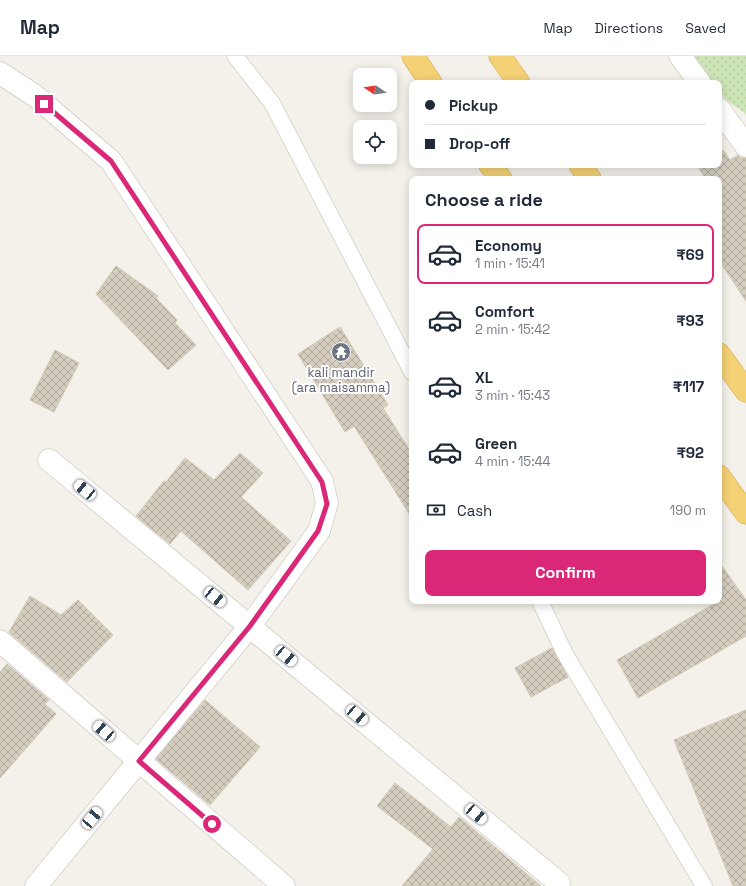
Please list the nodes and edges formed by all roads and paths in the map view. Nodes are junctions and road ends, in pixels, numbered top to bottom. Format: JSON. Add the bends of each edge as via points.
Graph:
{"nodes":[{"id":1,"x":235,"y":56,"type":"edge"},
{"id":2,"x":413,"y":56,"type":"edge"},
{"id":3,"x":500,"y":56,"type":"edge"},
{"id":4,"x":680,"y":56,"type":"edge"},
{"id":5,"x":0,"y":73,"type":"edge"},
{"id":6,"x":429,"y":80,"type":"edge"},
{"id":7,"x":517,"y":80,"type":"edge"},
{"id":8,"x":698,"y":80,"type":"edge"},
{"id":9,"x":722,"y":113,"type":"edge"},
{"id":10,"x":746,"y":146,"type":"edge"},
{"id":11,"x":492,"y":168,"type":"edge"},
{"id":12,"x":499,"y":176,"type":"edge"},
{"id":13,"x":722,"y":358,"type":"edge"},
{"id":14,"x":409,"y":366,"type":"edge"},
{"id":15,"x":746,"y":391,"type":"edge"},
{"id":16,"x":49,"y":460,"type":"dead end"},
{"id":17,"x":722,"y":480,"type":"edge"},
{"id":18,"x":746,"y":513,"type":"edge"},
{"id":19,"x":541,"y":604,"type":"edge"},
{"id":20,"x":250,"y":626,"type":"junction"},
{"id":21,"x":0,"y":641,"type":"edge"},
{"id":22,"x":139,"y":761,"type":"junction"},
{"id":23,"x":558,"y":883,"type":"dead end"},
{"id":24,"x":36,"y":886,"type":"edge"},
{"id":25,"x":284,"y":886,"type":"edge"},
{"id":26,"x":704,"y":886,"type":"edge"}],
"edges":[{"from":1,"to":14,"type":"lane","via":[[272,103]]},
{"from":2,"to":6,"type":"highway"},
{"from":3,"to":7,"type":"highway"},
{"from":4,"to":8,"type":"street"},
{"from":5,"to":20,"type":"street","via":[[34,95],[111,161],[322,482],[327,504],[318,531]]},
{"from":9,"to":10,"type":"street"},
{"from":11,"to":12,"type":"highway"},
{"from":13,"to":15,"type":"highway"},
{"from":16,"to":20,"type":"street"},
{"from":17,"to":18,"type":"highway"},
{"from":19,"to":26,"type":"lane","via":[[565,654]]},
{"from":20,"to":22,"type":"street"},
{"from":20,"to":23,"type":"street"},
{"from":21,"to":22,"type":"street"},
{"from":22,"to":24,"type":"street"},
{"from":22,"to":25,"type":"street"}]}
